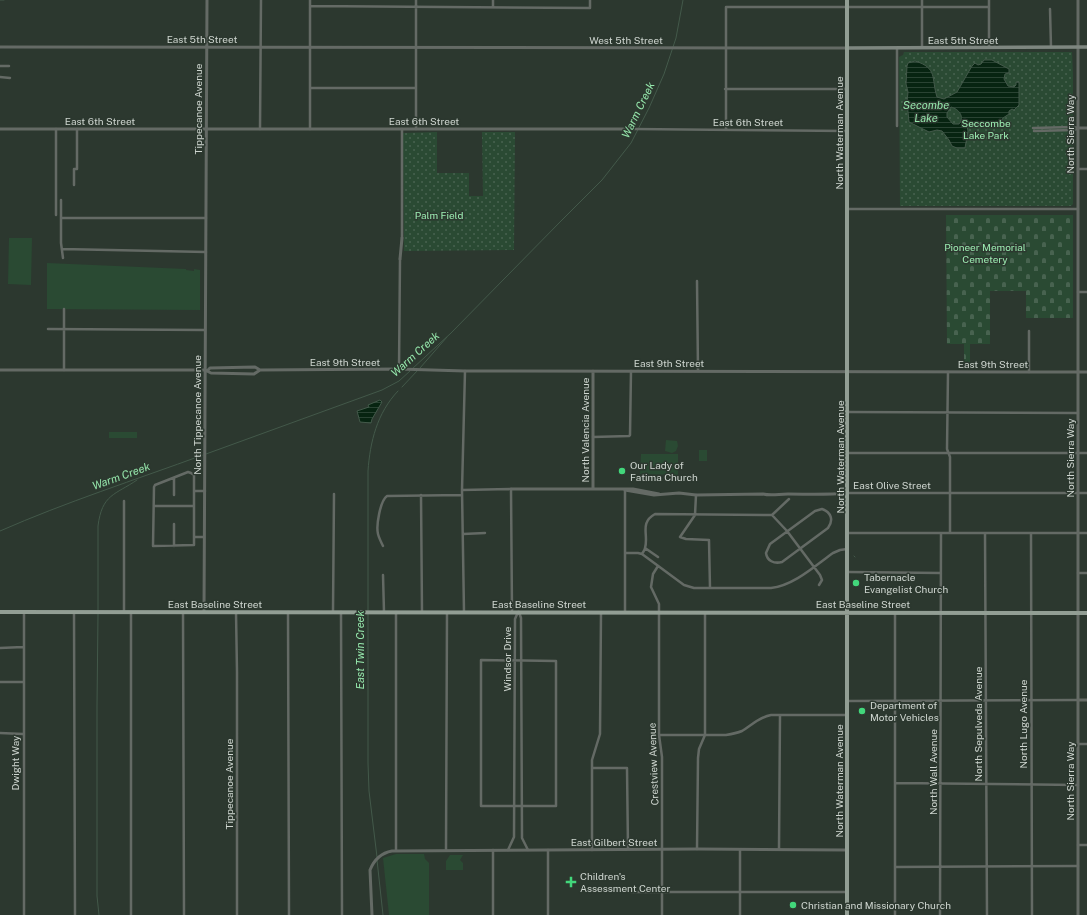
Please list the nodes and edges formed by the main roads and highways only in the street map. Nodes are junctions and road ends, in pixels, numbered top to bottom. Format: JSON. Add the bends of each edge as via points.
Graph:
{"nodes":[{"id":1,"x":847,"y":0,"type":"edge"},
{"id":2,"x":1087,"y":47,"type":"edge"},
{"id":3,"x":848,"y":48,"type":"junction"},
{"id":4,"x":0,"y":612,"type":"edge"},
{"id":5,"x":848,"y":612,"type":"junction"},
{"id":6,"x":1087,"y":613,"type":"edge"},
{"id":7,"x":847,"y":915,"type":"edge"}],
"edges":[{"from":1,"to":3,"type":"main road","name":"North Waterman Avenue"},
{"from":2,"to":3,"type":"main road","name":"East 5th Street"},
{"from":3,"to":5,"type":"main road","name":"North Waterman Avenue"},
{"from":4,"to":5,"type":"main road","name":"East Baseline Street"},
{"from":5,"to":6,"type":"main road","name":"East Baseline Street"},
{"from":5,"to":7,"type":"main road","name":"North Waterman Avenue"}]}
